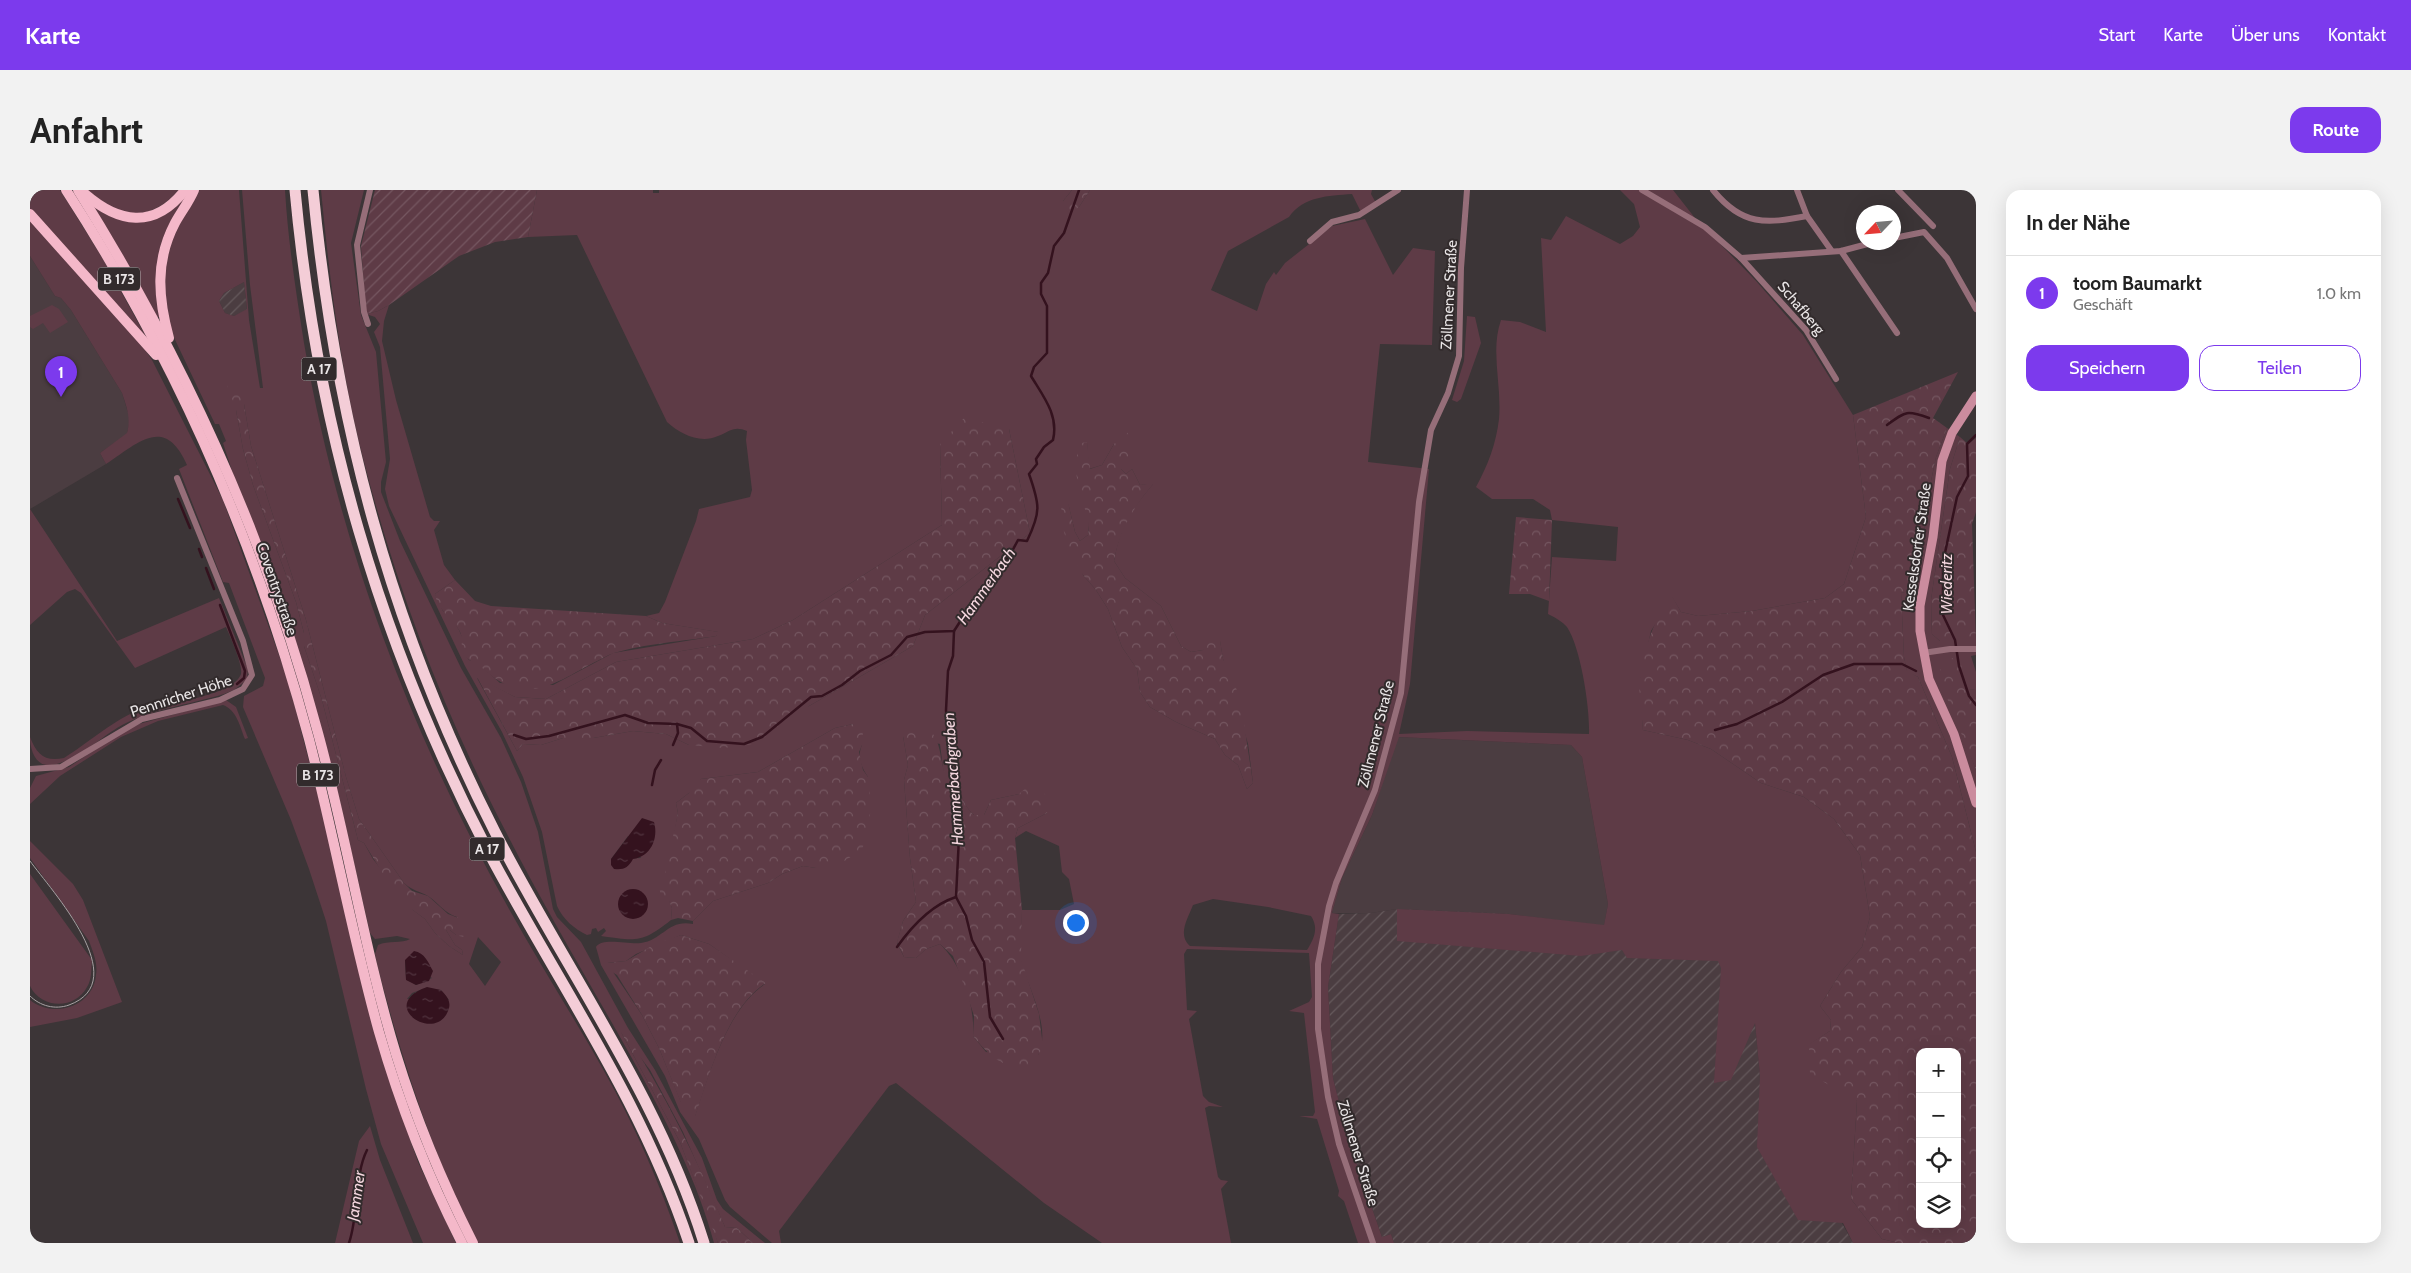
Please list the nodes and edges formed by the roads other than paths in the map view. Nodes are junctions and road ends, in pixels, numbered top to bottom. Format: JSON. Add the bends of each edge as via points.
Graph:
{"nodes":[{"id":1,"x":66,"y":190,"type":"edge"},
{"id":2,"x":79,"y":190,"type":"edge"},
{"id":3,"x":185,"y":190,"type":"edge"},
{"id":4,"x":194,"y":190,"type":"edge"},
{"id":5,"x":295,"y":190,"type":"edge"},
{"id":6,"x":313,"y":190,"type":"edge"},
{"id":7,"x":370,"y":190,"type":"edge"},
{"id":8,"x":1398,"y":190,"type":"edge"},
{"id":9,"x":1467,"y":190,"type":"edge"},
{"id":10,"x":1642,"y":190,"type":"edge"},
{"id":11,"x":1713,"y":190,"type":"edge"},
{"id":12,"x":1797,"y":190,"type":"edge"},
{"id":13,"x":1898,"y":190,"type":"edge"},
{"id":14,"x":30,"y":214,"type":"edge"},
{"id":15,"x":1807,"y":216,"type":"junction"},
{"id":16,"x":1933,"y":226,"type":"dead end"},
{"id":17,"x":1901,"y":237,"type":"edge"},
{"id":18,"x":1310,"y":241,"type":"dead end"},
{"id":19,"x":1856,"y":247,"type":"edge"},
{"id":20,"x":1831,"y":250,"type":"junction"},
{"id":21,"x":1841,"y":251,"type":"junction"},
{"id":22,"x":1741,"y":258,"type":"junction"},
{"id":23,"x":1976,"y":309,"type":"edge"},
{"id":24,"x":368,"y":324,"type":"dead end"},
{"id":25,"x":1896,"y":333,"type":"dead end"},
{"id":26,"x":174,"y":359,"type":"junction"},
{"id":27,"x":168,"y":370,"type":"junction"},
{"id":28,"x":1836,"y":379,"type":"dead end"},
{"id":29,"x":1976,"y":396,"type":"edge"},
{"id":30,"x":176,"y":478,"type":"dead end"},
{"id":31,"x":1976,"y":649,"type":"edge"},
{"id":32,"x":1923,"y":653,"type":"junction"},
{"id":33,"x":30,"y":769,"type":"edge"},
{"id":34,"x":1976,"y":803,"type":"edge"},
{"id":35,"x":462,"y":1243,"type":"edge"},
{"id":36,"x":473,"y":1243,"type":"edge"},
{"id":37,"x":689,"y":1243,"type":"edge"},
{"id":38,"x":704,"y":1243,"type":"edge"},
{"id":39,"x":1373,"y":1243,"type":"edge"}],
"edges":[{"from":1,"to":27,"type":"highway","name":"Coventrystraße","number":"B 173","via":[[138,310]]},
{"from":2,"to":3,"type":"highway","via":[[108,212],[143,218],[161,212]]},
{"from":2,"to":26,"type":"highway","number":"B 173"},
{"from":4,"to":26,"type":"highway","via":[[170,235],[159,274],[160,306]]},
{"from":5,"to":37,"type":"highway","number":"A 17","via":[[308,302],[332,436],[365,557],[404,666],[449,772],[490,855],[601,1048],[650,1142]]},
{"from":6,"to":38,"type":"highway","number":"A 17","via":[[329,330],[351,439],[378,543],[416,655],[493,828],[645,1100],[683,1184]]},
{"from":7,"to":24,"type":"street","via":[[357,245]]},
{"from":8,"to":18,"type":"street","via":[[1359,215],[1332,222]]},
{"from":9,"to":39,"type":"street","name":"Zöllmener Straße","via":[[1458,356],[1429,439],[1419,502],[1401,693],[1376,790],[1336,883],[1318,964],[1318,1029],[1328,1097],[1339,1144]]},
{"from":10,"to":22,"type":"street","name":"Schafberg","via":[[1705,227]]},
{"from":11,"to":15,"type":"street","via":[[1734,210],[1751,218],[1774,223]]},
{"from":12,"to":15,"type":"street"},
{"from":13,"to":16,"type":"street"},
{"from":14,"to":27,"type":"highway","via":[[132,325]]},
{"from":15,"to":20,"type":"street"},
{"from":17,"to":23,"type":"street","via":[[1924,232],[1947,258]]},
{"from":19,"to":21,"type":"street"},
{"from":20,"to":21,"type":"street"},
{"from":20,"to":22,"type":"street"},
{"from":21,"to":25,"type":"street"},
{"from":22,"to":28,"type":"street","name":"Schafberg","via":[[1806,330]]},
{"from":26,"to":36,"type":"highway","number":"B 173","via":[[225,466],[268,574],[318,733],[396,1052],[428,1145]]},
{"from":27,"to":35,"type":"highway","name":"Coventrystraße","number":"B 173","via":[[199,433],[238,527],[290,674],[317,771],[378,1030],[409,1125]]},
{"from":29,"to":32,"type":"main road","name":"Kesselsdorfer Straße","via":[[1952,432],[1942,461],[1920,606]]},
{"from":30,"to":33,"type":"street","name":"Pennricher Höhe","via":[[243,641],[252,675],[243,689],[220,700],[142,719],[61,767]]},
{"from":31,"to":32,"type":"street"},
{"from":32,"to":34,"type":"main road","name":"Kesselsdorfer Straße","via":[[1929,679],[1954,734]]}]}
